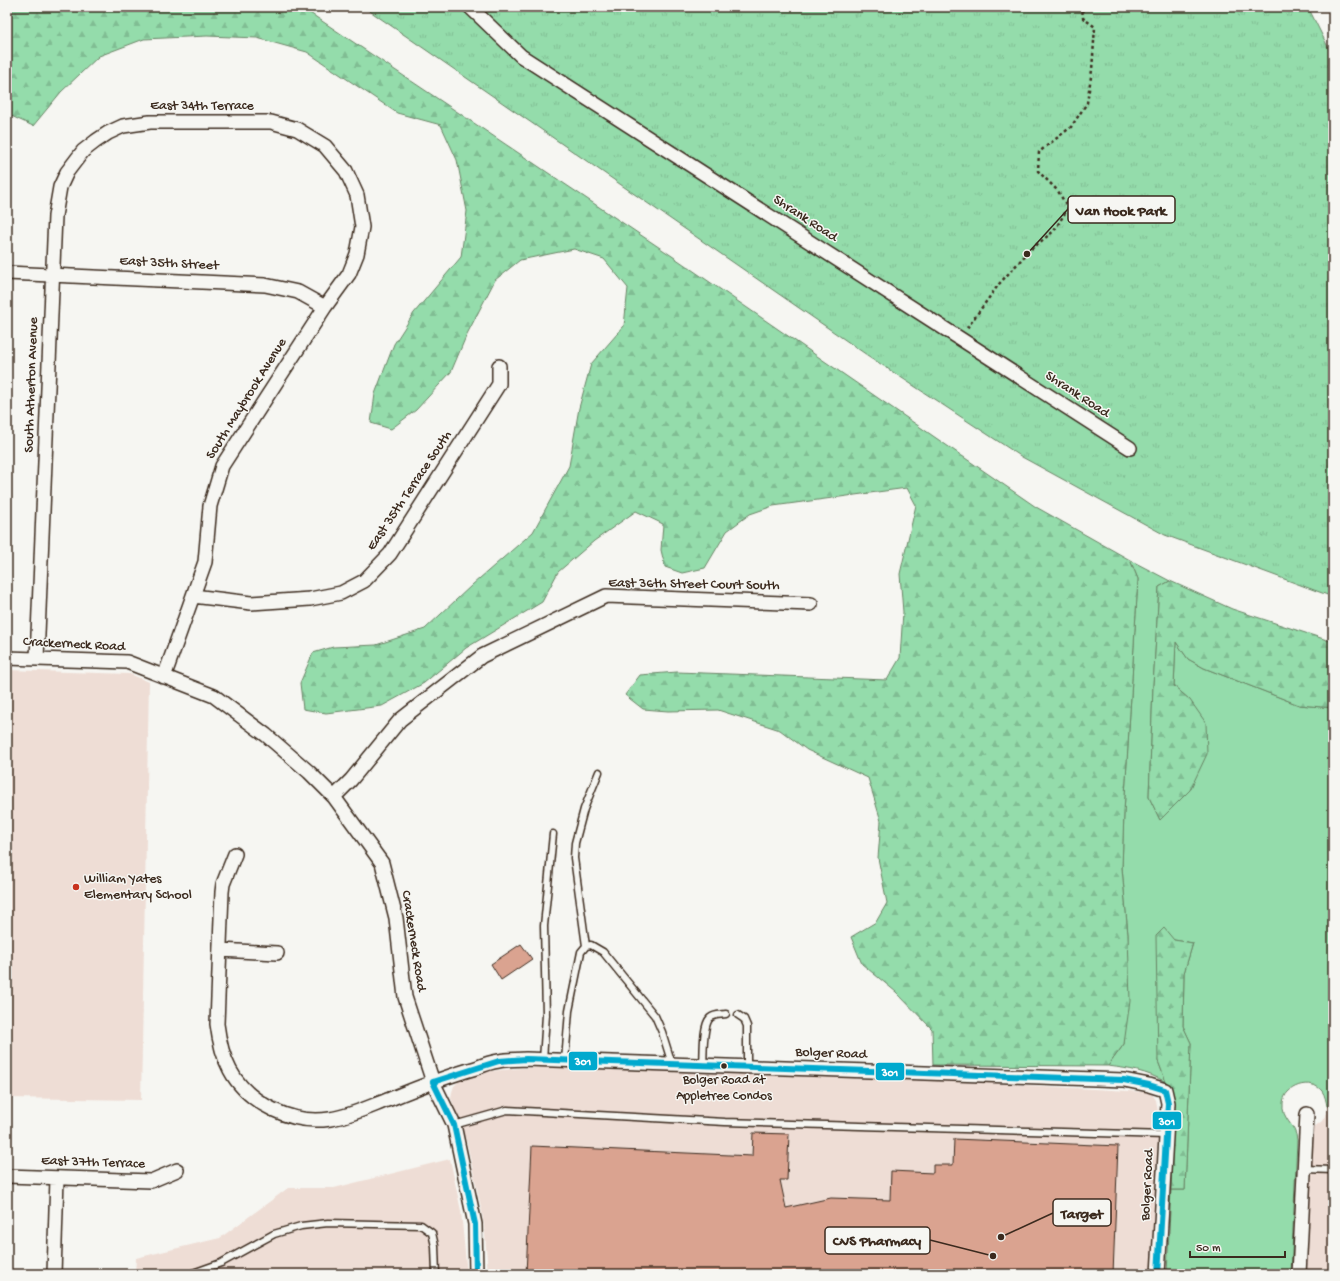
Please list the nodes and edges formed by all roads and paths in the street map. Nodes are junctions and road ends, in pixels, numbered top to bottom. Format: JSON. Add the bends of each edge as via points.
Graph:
{"nodes":[{"id":1,"x":470,"y":7,"type":"edge"},
{"id":2,"x":1082,"y":7,"type":"edge"},
{"id":3,"x":108,"y":133,"type":"joint"},
{"id":4,"x":353,"y":264,"type":"joint"},
{"id":5,"x":7,"y":274,"type":"edge"},
{"id":6,"x":52,"y":275,"type":"junction"},
{"id":7,"x":324,"y":307,"type":"junction"},
{"id":8,"x":960,"y":339,"type":"junction"},
{"id":9,"x":499,"y":366,"type":"dead end"},
{"id":10,"x":1130,"y":448,"type":"dead end"},
{"id":11,"x":193,"y":596,"type":"junction"},
{"id":12,"x":811,"y":604,"type":"dead end"},
{"id":13,"x":7,"y":658,"type":"edge"},
{"id":14,"x":37,"y":659,"type":"junction"},
{"id":15,"x":164,"y":677,"type":"junction"},
{"id":16,"x":599,"y":772,"type":"dead end"},
{"id":17,"x":334,"y":797,"type":"junction"},
{"id":18,"x":553,"y":834,"type":"dead end"},
{"id":19,"x":235,"y":854,"type":"dead end"},
{"id":20,"x":586,"y":946,"type":"junction"},
{"id":21,"x":220,"y":950,"type":"junction"},
{"id":22,"x":277,"y":953,"type":"dead end"},
{"id":23,"x":726,"y":1014,"type":"dead end"},
{"id":24,"x":738,"y":1015,"type":"dead end"},
{"id":25,"x":543,"y":1060,"type":"junction"},
{"id":26,"x":565,"y":1061,"type":"junction"},
{"id":27,"x":672,"y":1065,"type":"junction"},
{"id":28,"x":703,"y":1066,"type":"junction"},
{"id":29,"x":747,"y":1068,"type":"junction"},
{"id":30,"x":433,"y":1082,"type":"junction"},
{"id":31,"x":1307,"y":1114,"type":"dead end"},
{"id":32,"x":454,"y":1125,"type":"junction"},
{"id":33,"x":1166,"y":1135,"type":"junction"},
{"id":34,"x":1304,"y":1169,"type":"junction"},
{"id":35,"x":177,"y":1170,"type":"dead end"},
{"id":36,"x":1333,"y":1170,"type":"edge"},
{"id":37,"x":7,"y":1176,"type":"edge"},
{"id":38,"x":57,"y":1178,"type":"junction"},
{"id":39,"x":54,"y":1274,"type":"edge"},
{"id":40,"x":190,"y":1274,"type":"edge"},
{"id":41,"x":436,"y":1274,"type":"edge"},
{"id":42,"x":476,"y":1274,"type":"edge"},
{"id":43,"x":1158,"y":1274,"type":"edge"},
{"id":44,"x":1299,"y":1274,"type":"edge"}],
"edges":[{"from":1,"to":8,"type":"street","name":"Shrank Road","via":[[521,56]]},
{"from":2,"to":8,"type":"path","via":[[1083,18],[1095,27],[1087,103],[1071,127],[1039,152],[1038,171],[1058,191],[1068,208],[1054,231],[1031,249],[999,284]]},
{"from":3,"to":4,"type":"street","name":"East 34th Terrace","via":[[124,126],[150,122],[271,122],[297,129],[325,146],[346,171],[357,195],[362,227]]},
{"from":3,"to":6,"type":"street","name":"South Atherton Avenue","via":[[83,152],[67,172],[60,187],[54,216]]},
{"from":4,"to":7,"type":"street","name":"South Maybrook Avenue","via":[[349,274]]},
{"from":5,"to":6,"type":"street","name":"East 35th Street"},
{"from":6,"to":7,"type":"street","name":"East 35th Street","via":[[265,285],[298,292]]},
{"from":6,"to":14,"type":"street","name":"South Atherton Avenue"},
{"from":7,"to":11,"type":"street","name":"South Maybrook Avenue","via":[[222,466],[210,506],[206,562]]},
{"from":8,"to":10,"type":"street","name":"Shrank Road"},
{"from":9,"to":11,"type":"street","name":"East 35th Terrace South","via":[[499,384],[390,554],[364,581],[341,593],[310,599],[251,603]]},
{"from":11,"to":15,"type":"street","name":"South Maybrook Avenue"},
{"from":12,"to":17,"type":"street","name":"East 36th Street Court South","via":[[606,596],[482,656],[400,720]]},
{"from":13,"to":14,"type":"street","name":"Crackerneck Road"},
{"from":14,"to":15,"type":"street","name":"Crackerneck Road","via":[[127,662]]},
{"from":15,"to":17,"type":"street","name":"Crackerneck Road","via":[[214,696],[266,735]]},
{"from":16,"to":20,"type":"lane","via":[[584,809],[575,843],[574,858]]},
{"from":17,"to":30,"type":"street","name":"Crackerneck Road","via":[[382,863],[396,918],[405,997]]},
{"from":18,"to":25,"type":"lane","via":[[544,926],[546,1015]]},
{"from":19,"to":21,"type":"street","name":"Bolger Road","via":[[223,884]]},
{"from":20,"to":26,"type":"lane","via":[[581,952],[568,1011]]},
{"from":20,"to":27,"type":"lane","via":[[603,952],[655,1016]]},
{"from":21,"to":22,"type":"street"},
{"from":21,"to":30,"type":"street","name":"Bolger Road","via":[[217,1024],[220,1043],[230,1071],[257,1101],[295,1118],[329,1120]]},
{"from":23,"to":28,"type":"lane","via":[[709,1019],[705,1028]]},
{"from":24,"to":29,"type":"lane","via":[[748,1026]]},
{"from":25,"to":26,"type":"street","name":"Bolger Road"},
{"from":25,"to":30,"type":"street","name":"Bolger Road","via":[[499,1061]]},
{"from":26,"to":27,"type":"street","name":"Bolger Road"},
{"from":27,"to":28,"type":"street","name":"Bolger Road"},
{"from":28,"to":29,"type":"street","name":"Bolger Road"},
{"from":29,"to":33,"type":"street","name":"Bolger Road","via":[[1124,1080],[1149,1084],[1165,1090],[1168,1103]]},
{"from":30,"to":32,"type":"street","name":"Crackerneck Road"},
{"from":31,"to":34,"type":"street"},
{"from":32,"to":33,"type":"lane","via":[[507,1110],[725,1122]]},
{"from":32,"to":42,"type":"street","name":"Crackerneck Road","via":[[475,1224]]},
{"from":33,"to":43,"type":"street","name":"Bolger Road"},
{"from":34,"to":36,"type":"lane"},
{"from":34,"to":44,"type":"street"},
{"from":35,"to":38,"type":"street","name":"East 37th Terrace","via":[[151,1181]]},
{"from":37,"to":38,"type":"street","name":"East 37th Terrace"},
{"from":38,"to":39,"type":"street"},
{"from":40,"to":41,"type":"lane","via":[[221,1263],[274,1234],[301,1226],[328,1223],[421,1225],[432,1233]]}]}
